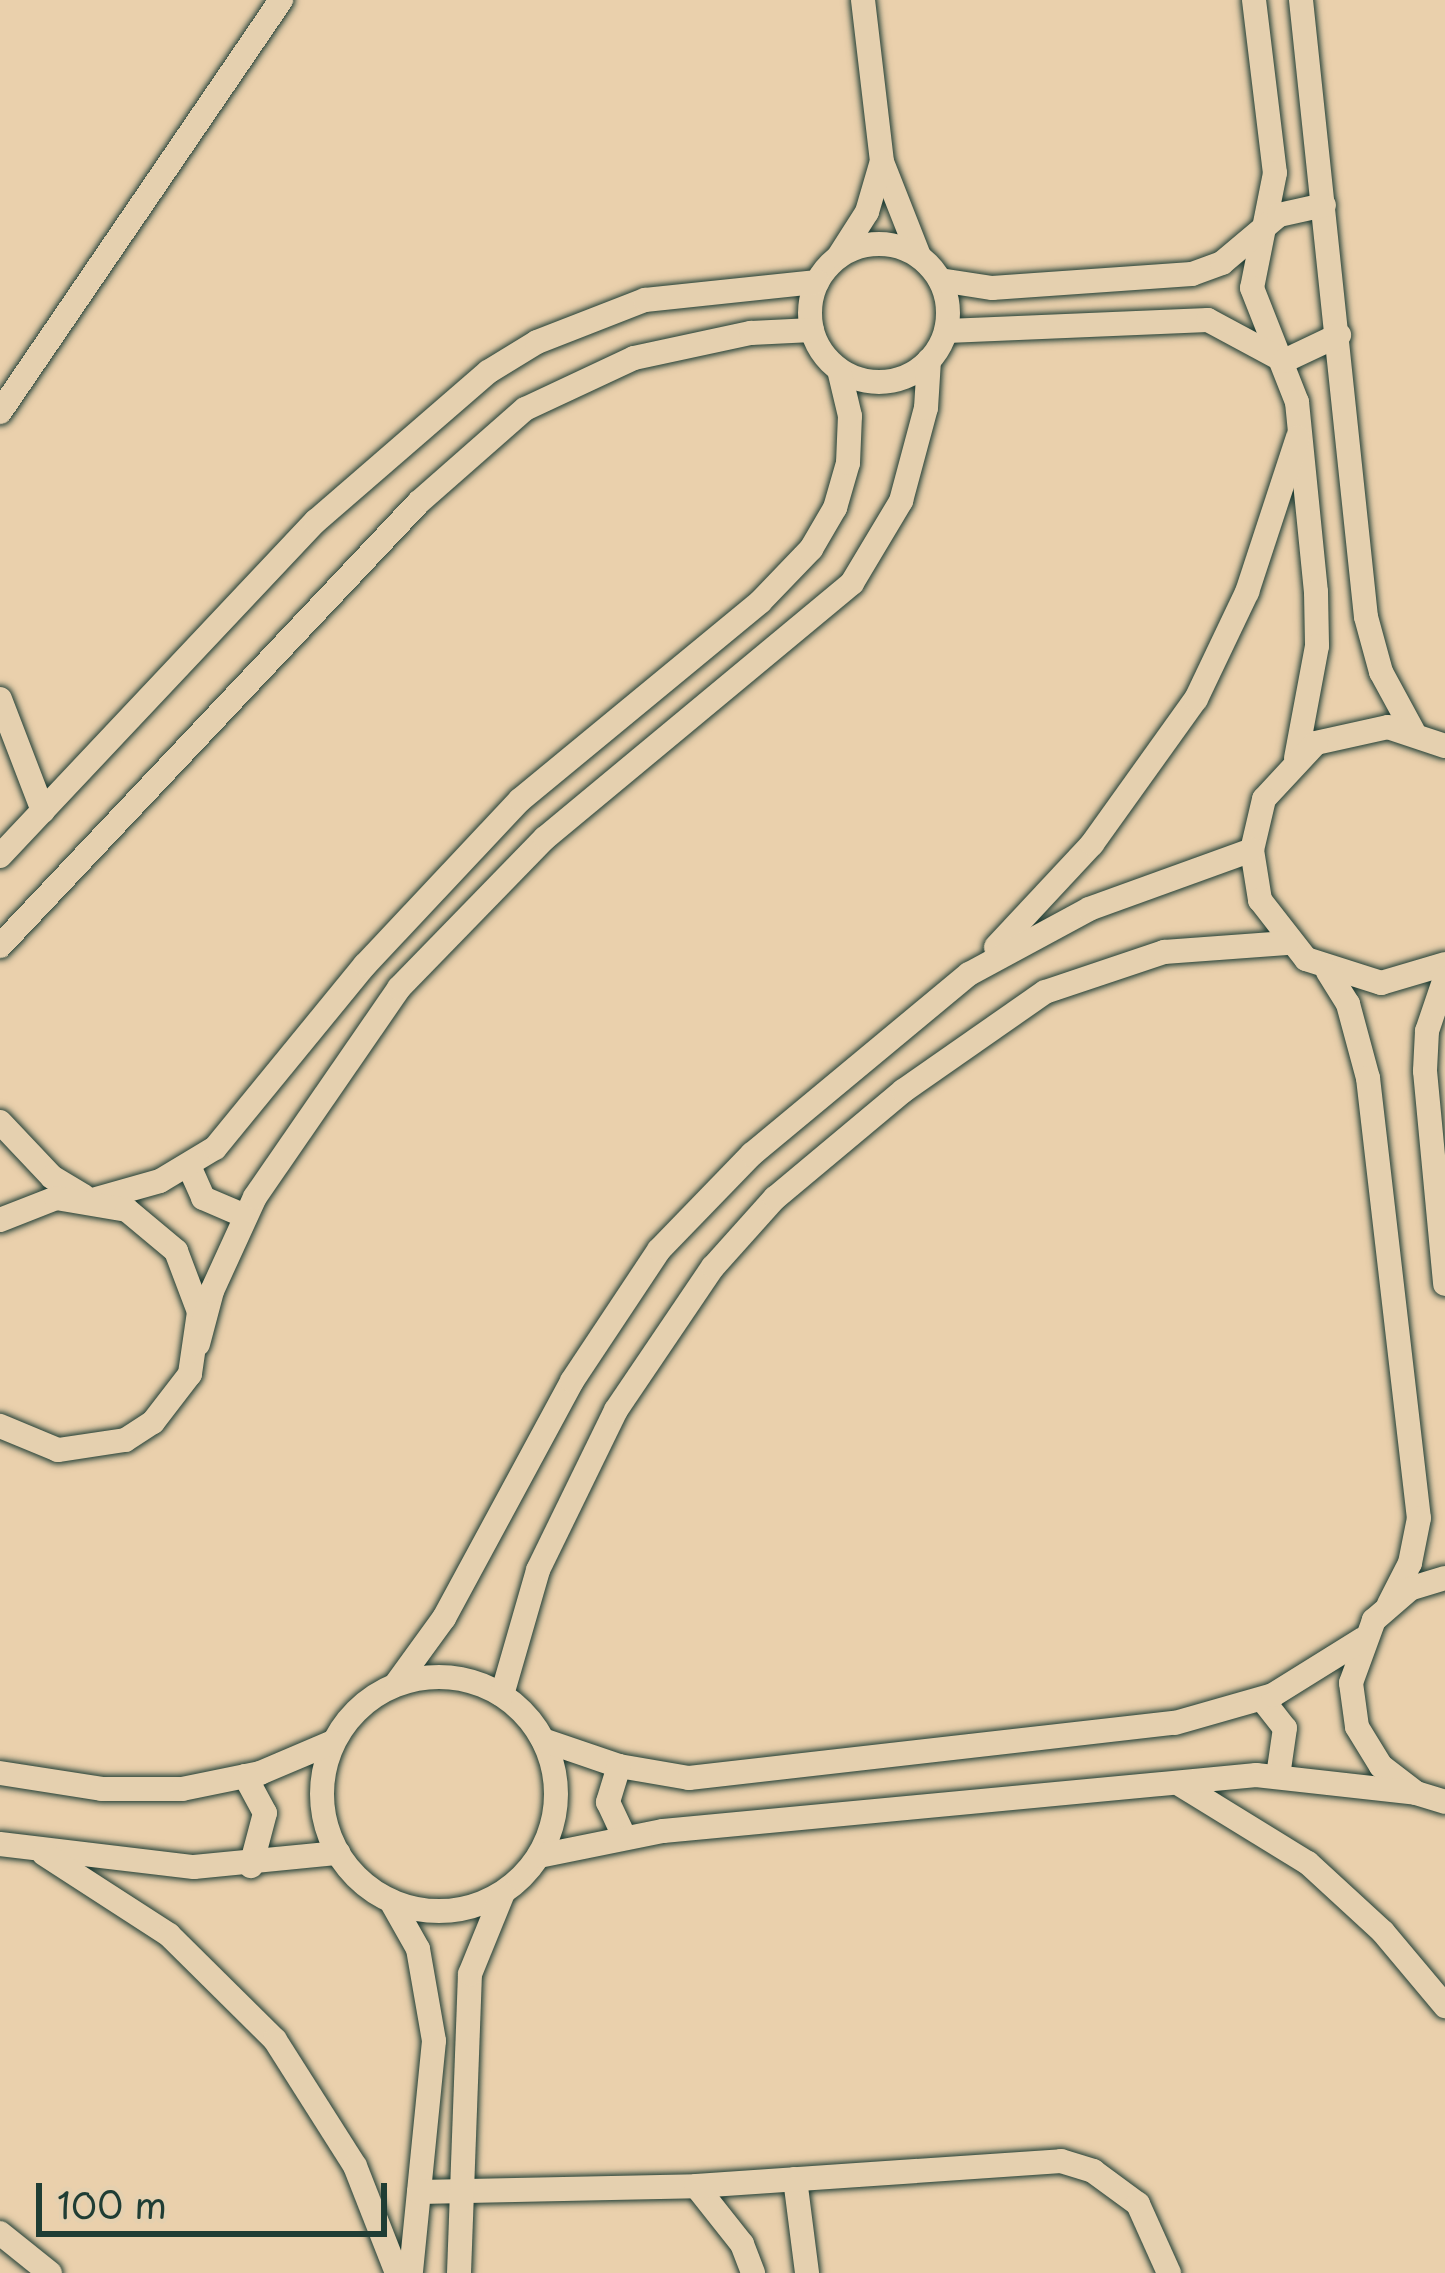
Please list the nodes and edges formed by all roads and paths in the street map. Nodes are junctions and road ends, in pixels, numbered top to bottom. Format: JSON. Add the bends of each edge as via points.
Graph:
{"nodes":[{"id":1,"x":281,"y":0,"type":"edge"},
{"id":2,"x":863,"y":0,"type":"edge"},
{"id":3,"x":1254,"y":0,"type":"edge"},
{"id":4,"x":1300,"y":0,"type":"edge"},
{"id":5,"x":882,"y":162,"type":"junction"},
{"id":6,"x":1324,"y":205,"type":"junction"},
{"id":7,"x":1262,"y":226,"type":"junction"},
{"id":8,"x":839,"y":256,"type":"junction"},
{"id":9,"x":919,"y":256,"type":"junction"},
{"id":10,"x":940,"y":280,"type":"junction"},
{"id":11,"x":817,"y":282,"type":"junction"},
{"id":12,"x":812,"y":330,"type":"junction"},
{"id":13,"x":946,"y":331,"type":"junction"},
{"id":14,"x":1339,"y":335,"type":"junction"},
{"id":15,"x":929,"y":360,"type":"junction"},
{"id":16,"x":1284,"y":362,"type":"junction"},
{"id":17,"x":839,"y":370,"type":"junction"},
{"id":18,"x":0,"y":412,"type":"edge"},
{"id":19,"x":1301,"y":423,"type":"junction"},
{"id":20,"x":0,"y":699,"type":"edge"},
{"id":21,"x":1413,"y":731,"type":"junction"},
{"id":22,"x":1445,"y":746,"type":"edge"},
{"id":23,"x":1296,"y":758,"type":"junction"},
{"id":24,"x":43,"y":811,"type":"junction"},
{"id":25,"x":1252,"y":850,"type":"junction"},
{"id":26,"x":0,"y":856,"type":"edge"},
{"id":27,"x":1287,"y":943,"type":"junction"},
{"id":28,"x":0,"y":946,"type":"edge"},
{"id":29,"x":1445,"y":964,"type":"edge"},
{"id":30,"x":1328,"y":972,"type":"junction"},
{"id":31,"x":969,"y":974,"type":"junction"},
{"id":32,"x":1445,"y":978,"type":"edge"},
{"id":33,"x":0,"y":1122,"type":"edge"},
{"id":34,"x":188,"y":1166,"type":"junction"},
{"id":35,"x":91,"y":1198,"type":"junction"},
{"id":36,"x":245,"y":1216,"type":"junction"},
{"id":37,"x":0,"y":1220,"type":"edge"},
{"id":38,"x":1445,"y":1284,"type":"edge"},
{"id":39,"x":198,"y":1344,"type":"junction"},
{"id":40,"x":0,"y":1426,"type":"edge"},
{"id":41,"x":1445,"y":1578,"type":"edge"},
{"id":42,"x":1389,"y":1604,"type":"junction"},
{"id":43,"x":1363,"y":1639,"type":"junction"},
{"id":44,"x":396,"y":1684,"type":"junction"},
{"id":45,"x":502,"y":1695,"type":"junction"},
{"id":46,"x":1262,"y":1699,"type":"junction"},
{"id":47,"x":543,"y":1740,"type":"junction"},
{"id":48,"x":333,"y":1742,"type":"junction"},
{"id":49,"x":619,"y":1766,"type":"junction"},
{"id":50,"x":0,"y":1773,"type":"edge"},
{"id":51,"x":245,"y":1776,"type":"junction"},
{"id":52,"x":1278,"y":1776,"type":"junction"},
{"id":53,"x":1181,"y":1785,"type":"junction"},
{"id":54,"x":1417,"y":1793,"type":"junction"},
{"id":55,"x":1445,"y":1802,"type":"edge"},
{"id":56,"x":624,"y":1837,"type":"junction"},
{"id":57,"x":0,"y":1844,"type":"edge"},
{"id":58,"x":338,"y":1853,"type":"junction"},
{"id":59,"x":44,"y":1854,"type":"junction"},
{"id":60,"x":539,"y":1856,"type":"junction"},
{"id":61,"x":251,"y":1866,"type":"junction"},
{"id":62,"x":503,"y":1893,"type":"junction"},
{"id":63,"x":392,"y":1901,"type":"junction"},
{"id":64,"x":1445,"y":2006,"type":"edge"},
{"id":65,"x":795,"y":2179,"type":"junction"},
{"id":66,"x":696,"y":2186,"type":"junction"},
{"id":67,"x":465,"y":2191,"type":"junction"},
{"id":68,"x":419,"y":2192,"type":"junction"},
{"id":69,"x":0,"y":2233,"type":"edge"},
{"id":70,"x":50,"y":2273,"type":"edge"},
{"id":71,"x":397,"y":2273,"type":"edge"},
{"id":72,"x":410,"y":2273,"type":"edge"},
{"id":73,"x":459,"y":2273,"type":"edge"},
{"id":74,"x":753,"y":2273,"type":"edge"},
{"id":75,"x":807,"y":2273,"type":"edge"},
{"id":76,"x":1169,"y":2273,"type":"edge"}],
"edges":[{"from":1,"to":18,"type":"street"},
{"from":2,"to":5,"type":"street"},
{"from":3,"to":7,"type":"street","via":[[1275,155]]},
{"from":4,"to":6,"type":"street"},
{"from":5,"to":8,"type":"street","via":[[867,212]]},
{"from":5,"to":9,"type":"street"},
{"from":6,"to":7,"type":"street"},
{"from":6,"to":14,"type":"street"},
{"from":7,"to":10,"type":"street","via":[[1222,262],[1192,274],[992,288]]},
{"from":7,"to":16,"type":"street","via":[[1252,288]]},
{"from":8,"to":9,"type":"street","via":[[870,244]]},
{"from":8,"to":11,"type":"street"},
{"from":9,"to":10,"type":"street"},
{"from":10,"to":13,"type":"street"},
{"from":11,"to":12,"type":"street"},
{"from":11,"to":24,"type":"street","via":[[702,288],[645,300],[555,334],[488,372],[316,520]]},
{"from":12,"to":17,"type":"street"},
{"from":12,"to":28,"type":"street","via":[[752,332],[653,353],[525,409],[419,502]]},
{"from":13,"to":15,"type":"street"},
{"from":13,"to":16,"type":"street","via":[[1208,320]]},
{"from":14,"to":16,"type":"street"},
{"from":14,"to":21,"type":"street","via":[[1366,617],[1381,672]]},
{"from":15,"to":17,"type":"street","via":[[887,382]]},
{"from":15,"to":36,"type":"street","via":[[909,478],[852,583],[633,762],[464,917],[399,988]]},
{"from":16,"to":19,"type":"street"},
{"from":17,"to":34,"type":"street","via":[[848,464],[811,549],[760,602],[520,800],[365,965],[242,1122]]},
{"from":19,"to":23,"type":"street","via":[[1317,646]]},
{"from":19,"to":31,"type":"street","via":[[1247,592],[1196,699],[1092,844]]},
{"from":20,"to":24,"type":"street"},
{"from":21,"to":22,"type":"street"},
{"from":21,"to":23,"type":"street","via":[[1339,733]]},
{"from":23,"to":25,"type":"street","via":[[1264,799]]},
{"from":24,"to":26,"type":"street"},
{"from":25,"to":27,"type":"street","via":[[1260,900]]},
{"from":25,"to":31,"type":"street","via":[[1089,909]]},
{"from":27,"to":30,"type":"street"},
{"from":27,"to":45,"type":"street","via":[[1164,952],[1045,992],[903,1091],[775,1198],[713,1268],[616,1410],[538,1570]]},
{"from":29,"to":30,"type":"street","via":[[1381,982]]},
{"from":30,"to":42,"type":"street","via":[[1362,1040],[1415,1472],[1419,1518],[1410,1563]]},
{"from":31,"to":44,"type":"street","via":[[809,1099],[659,1250],[572,1381],[444,1618]]},
{"from":32,"to":38,"type":"street","via":[[1427,1031],[1425,1071]]},
{"from":33,"to":35,"type":"street","via":[[52,1177]]},
{"from":34,"to":35,"type":"street"},
{"from":34,"to":36,"type":"street","via":[[203,1198]]},
{"from":35,"to":37,"type":"street","via":[[56,1198]]},
{"from":35,"to":39,"type":"street","via":[[154,1227],[176,1251],[192,1280]]},
{"from":36,"to":39,"type":"street"},
{"from":39,"to":40,"type":"street","via":[[174,1400],[125,1440],[58,1450]]},
{"from":41,"to":42,"type":"street"},
{"from":42,"to":43,"type":"street"},
{"from":43,"to":46,"type":"street"},
{"from":43,"to":54,"type":"street","via":[[1352,1683],[1358,1727],[1381,1766]]},
{"from":44,"to":45,"type":"street","via":[[432,1676]]},
{"from":44,"to":48,"type":"street","via":[[349,1718]]},
{"from":45,"to":47,"type":"street"},
{"from":46,"to":49,"type":"street","via":[[1175,1723],[689,1778]]},
{"from":46,"to":52,"type":"street","via":[[1287,1740]]},
{"from":47,"to":49,"type":"street"},
{"from":47,"to":60,"type":"street","via":[[556,1798]]},
{"from":48,"to":51,"type":"street"},
{"from":48,"to":58,"type":"street","via":[[322,1798]]},
{"from":49,"to":56,"type":"street","via":[[608,1802]]},
{"from":50,"to":51,"type":"street","via":[[102,1789],[182,1789]]},
{"from":51,"to":61,"type":"street","via":[[265,1813]]},
{"from":52,"to":53,"type":"street"},
{"from":52,"to":54,"type":"street"},
{"from":53,"to":56,"type":"street"},
{"from":53,"to":64,"type":"street","via":[[1321,1874]]},
{"from":54,"to":55,"type":"street"},
{"from":56,"to":60,"type":"street"},
{"from":57,"to":59,"type":"street"},
{"from":58,"to":61,"type":"street"},
{"from":58,"to":63,"type":"street"},
{"from":59,"to":61,"type":"street"},
{"from":59,"to":71,"type":"street","via":[[169,1935],[275,2040],[355,2166]]},
{"from":60,"to":62,"type":"street"},
{"from":62,"to":63,"type":"street","via":[[448,1911]]},
{"from":62,"to":67,"type":"street","via":[[470,1974]]},
{"from":63,"to":68,"type":"street","via":[[431,1994]]},
{"from":65,"to":66,"type":"street"},
{"from":65,"to":75,"type":"street"},
{"from":65,"to":76,"type":"street","via":[[1060,2162],[1093,2171],[1138,2204]]},
{"from":66,"to":67,"type":"street"},
{"from":66,"to":74,"type":"street","via":[[742,2244]]},
{"from":67,"to":68,"type":"street"},
{"from":67,"to":73,"type":"street"},
{"from":68,"to":72,"type":"street"},
{"from":69,"to":70,"type":"street"}]}
